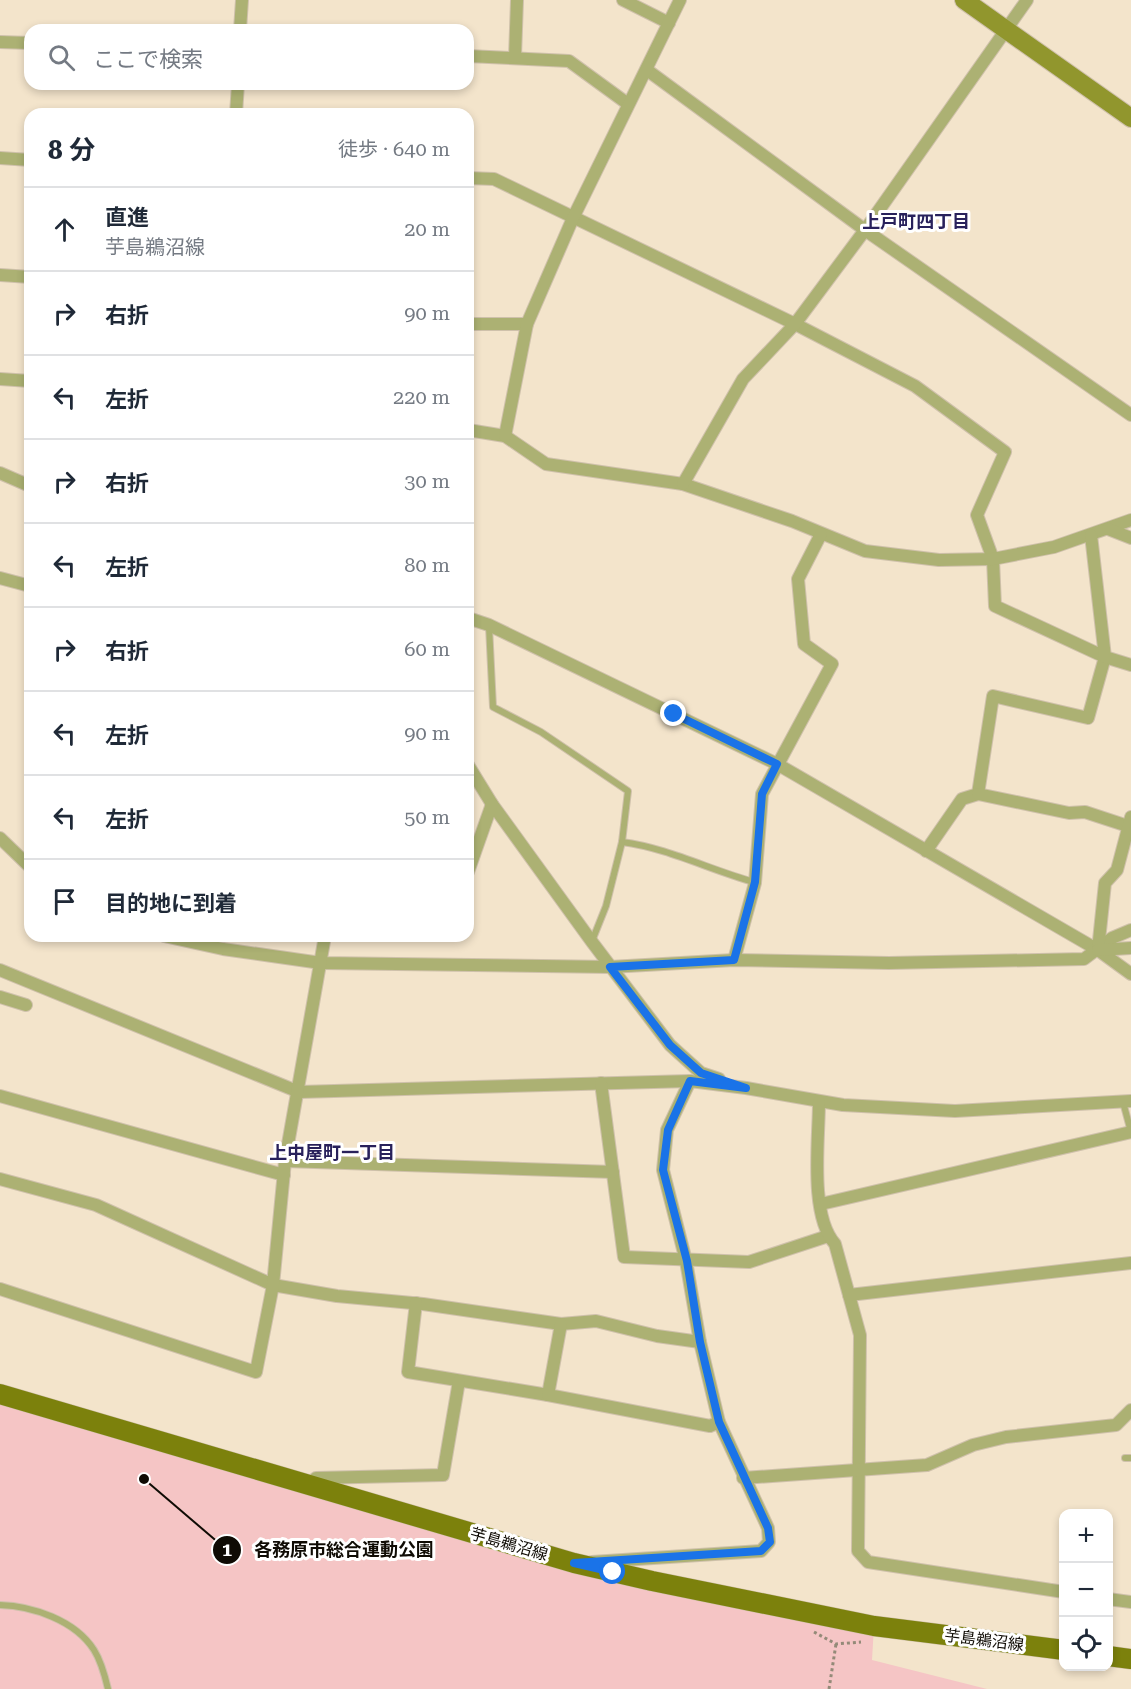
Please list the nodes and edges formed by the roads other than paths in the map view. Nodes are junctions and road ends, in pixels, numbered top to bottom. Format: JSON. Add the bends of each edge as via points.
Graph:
{"nodes":[{"id":1,"x":242,"y":0,"type":"edge"},
{"id":2,"x":517,"y":0,"type":"edge"},
{"id":3,"x":623,"y":0,"type":"edge"},
{"id":4,"x":680,"y":0,"type":"edge"},
{"id":5,"x":964,"y":0,"type":"edge"},
{"id":6,"x":1028,"y":0,"type":"edge"},
{"id":7,"x":669,"y":23,"type":"junction"},
{"id":8,"x":240,"y":24,"type":"edge"},
{"id":9,"x":1006,"y":30,"type":"junction"},
{"id":10,"x":0,"y":42,"type":"edge"},
{"id":11,"x":24,"y":43,"type":"edge"},
{"id":12,"x":474,"y":56,"type":"edge"},
{"id":13,"x":514,"y":57,"type":"junction"},
{"id":14,"x":647,"y":70,"type":"junction"},
{"id":15,"x":238,"y":90,"type":"edge"},
{"id":16,"x":628,"y":104,"type":"junction"},
{"id":17,"x":236,"y":108,"type":"edge"},
{"id":18,"x":1131,"y":118,"type":"edge"},
{"id":19,"x":0,"y":158,"type":"edge"},
{"id":20,"x":24,"y":159,"type":"edge"},
{"id":21,"x":474,"y":178,"type":"edge"},
{"id":22,"x":573,"y":218,"type":"junction"},
{"id":23,"x":865,"y":230,"type":"junction"},
{"id":24,"x":0,"y":275,"type":"edge"},
{"id":25,"x":24,"y":277,"type":"edge"},
{"id":26,"x":474,"y":324,"type":"edge"},
{"id":27,"x":527,"y":324,"type":"junction"},
{"id":28,"x":795,"y":324,"type":"junction"},
{"id":29,"x":0,"y":379,"type":"edge"},
{"id":30,"x":24,"y":381,"type":"edge"},
{"id":31,"x":1131,"y":415,"type":"edge"},
{"id":32,"x":474,"y":431,"type":"edge"},
{"id":33,"x":505,"y":436,"type":"junction"},
{"id":34,"x":0,"y":473,"type":"edge"},
{"id":35,"x":24,"y":483,"type":"edge"},
{"id":36,"x":683,"y":484,"type":"junction"},
{"id":37,"x":1131,"y":520,"type":"edge"},
{"id":38,"x":1107,"y":529,"type":"junction"},
{"id":39,"x":821,"y":534,"type":"junction"},
{"id":40,"x":1091,"y":535,"type":"junction"},
{"id":41,"x":1131,"y":538,"type":"edge"},
{"id":42,"x":993,"y":559,"type":"junction"},
{"id":43,"x":0,"y":578,"type":"edge"},
{"id":44,"x":24,"y":584,"type":"edge"},
{"id":45,"x":474,"y":620,"type":"edge"},
{"id":46,"x":489,"y":625,"type":"junction"},
{"id":47,"x":1105,"y":657,"type":"junction"},
{"id":48,"x":1131,"y":665,"type":"edge"},
{"id":49,"x":777,"y":764,"type":"junction"},
{"id":50,"x":474,"y":775,"type":"edge"},
{"id":51,"x":978,"y":794,"type":"junction"},
{"id":52,"x":492,"y":804,"type":"junction"},
{"id":53,"x":1130,"y":824,"type":"edge"},
{"id":54,"x":0,"y":838,"type":"edge"},
{"id":55,"x":622,"y":842,"type":"junction"},
{"id":56,"x":926,"y":851,"type":"junction"},
{"id":57,"x":474,"y":855,"type":"edge"},
{"id":58,"x":24,"y":861,"type":"edge"},
{"id":59,"x":755,"y":882,"type":"junction"},
{"id":60,"x":1131,"y":930,"type":"edge"},
{"id":61,"x":191,"y":942,"type":"edge"},
{"id":62,"x":324,"y":942,"type":"edge"},
{"id":63,"x":592,"y":942,"type":"junction"},
{"id":64,"x":1131,"y":948,"type":"edge"},
{"id":65,"x":1098,"y":950,"type":"junction"},
{"id":66,"x":734,"y":960,"type":"junction"},
{"id":67,"x":321,"y":963,"type":"junction"},
{"id":68,"x":610,"y":967,"type":"junction"},
{"id":69,"x":0,"y":970,"type":"edge"},
{"id":70,"x":1131,"y":974,"type":"edge"},
{"id":71,"x":0,"y":997,"type":"edge"},
{"id":72,"x":26,"y":1005,"type":"dead end"},
{"id":73,"x":690,"y":1081,"type":"junction"},
{"id":74,"x":601,"y":1083,"type":"junction"},
{"id":75,"x":746,"y":1088,"type":"junction"},
{"id":76,"x":299,"y":1092,"type":"junction"},
{"id":77,"x":0,"y":1096,"type":"edge"},
{"id":78,"x":1127,"y":1101,"type":"edge"},
{"id":79,"x":819,"y":1102,"type":"junction"},
{"id":80,"x":1131,"y":1133,"type":"edge"},
{"id":81,"x":285,"y":1161,"type":"junction"},
{"id":82,"x":613,"y":1172,"type":"junction"},
{"id":83,"x":284,"y":1175,"type":"junction"},
{"id":84,"x":0,"y":1179,"type":"edge"},
{"id":85,"x":821,"y":1204,"type":"junction"},
{"id":86,"x":828,"y":1236,"type":"junction"},
{"id":87,"x":687,"y":1261,"type":"junction"},
{"id":88,"x":1131,"y":1263,"type":"edge"},
{"id":89,"x":273,"y":1285,"type":"junction"},
{"id":90,"x":0,"y":1289,"type":"edge"},
{"id":91,"x":849,"y":1294,"type":"junction"},
{"id":92,"x":416,"y":1303,"type":"junction"},
{"id":93,"x":561,"y":1324,"type":"junction"},
{"id":94,"x":700,"y":1342,"type":"junction"},
{"id":95,"x":459,"y":1381,"type":"junction"},
{"id":96,"x":0,"y":1394,"type":"edge"},
{"id":97,"x":548,"y":1395,"type":"junction"},
{"id":98,"x":1131,"y":1410,"type":"edge"},
{"id":99,"x":719,"y":1422,"type":"junction"},
{"id":100,"x":858,"y":1472,"type":"junction"},
{"id":101,"x":743,"y":1478,"type":"junction"},
{"id":102,"x":309,"y":1485,"type":"junction"},
{"id":103,"x":574,"y":1563,"type":"junction"},
{"id":104,"x":1059,"y":1591,"type":"edge"},
{"id":105,"x":1113,"y":1600,"type":"edge"},
{"id":106,"x":1131,"y":1602,"type":"edge"},
{"id":107,"x":0,"y":1605,"type":"edge"},
{"id":108,"x":1059,"y":1649,"type":"edge"},
{"id":109,"x":1113,"y":1657,"type":"edge"},
{"id":110,"x":1131,"y":1659,"type":"edge"},
{"id":111,"x":108,"y":1689,"type":"edge"}],
"edges":[{"from":1,"to":8,"type":"street"},
{"from":2,"to":13,"type":"street"},
{"from":3,"to":7,"type":"street"},
{"from":4,"to":7,"type":"street"},
{"from":5,"to":9,"type":"street"},
{"from":6,"to":9,"type":"street"},
{"from":7,"to":14,"type":"street"},
{"from":9,"to":18,"type":"street"},
{"from":9,"to":23,"type":"street"},
{"from":10,"to":11,"type":"street"},
{"from":12,"to":13,"type":"street"},
{"from":13,"to":16,"type":"street","via":[[569,61]]},
{"from":14,"to":16,"type":"street"},
{"from":14,"to":23,"type":"street"},
{"from":15,"to":17,"type":"street"},
{"from":16,"to":22,"type":"street"},
{"from":19,"to":20,"type":"street"},
{"from":21,"to":22,"type":"street","via":[[494,179]]},
{"from":22,"to":27,"type":"street"},
{"from":22,"to":28,"type":"street"},
{"from":23,"to":28,"type":"street"},
{"from":23,"to":31,"type":"street"},
{"from":24,"to":25,"type":"street"},
{"from":26,"to":27,"type":"street"},
{"from":27,"to":33,"type":"street"},
{"from":28,"to":36,"type":"street","via":[[742,379]]},
{"from":28,"to":42,"type":"street","via":[[915,386],[1005,452],[977,515]]},
{"from":29,"to":30,"type":"street"},
{"from":32,"to":33,"type":"street"},
{"from":33,"to":36,"type":"street","via":[[546,464]]},
{"from":34,"to":35,"type":"street"},
{"from":36,"to":39,"type":"street"},
{"from":37,"to":38,"type":"street"},
{"from":38,"to":40,"type":"street"},
{"from":38,"to":41,"type":"street"},
{"from":39,"to":42,"type":"street","via":[[865,551],[939,560]]},
{"from":39,"to":49,"type":"street","via":[[798,579],[804,644],[832,664]]},
{"from":40,"to":42,"type":"street"},
{"from":40,"to":47,"type":"street"},
{"from":42,"to":47,"type":"street","via":[[995,606]]},
{"from":43,"to":44,"type":"street"},
{"from":45,"to":46,"type":"street"},
{"from":46,"to":49,"type":"street"},
{"from":46,"to":55,"type":"lane","via":[[494,707],[541,732],[628,791]]},
{"from":47,"to":48,"type":"street"},
{"from":47,"to":51,"type":"street","via":[[1089,718],[993,696]]},
{"from":49,"to":56,"type":"street"},
{"from":49,"to":59,"type":"street","via":[[762,794]]},
{"from":50,"to":52,"type":"street"},
{"from":51,"to":53,"type":"street","via":[[1070,813],[1085,812]]},
{"from":51,"to":56,"type":"street","via":[[962,799]]},
{"from":52,"to":57,"type":"street"},
{"from":52,"to":63,"type":"street"},
{"from":53,"to":65,"type":"street","via":[[1117,870],[1105,882]]},
{"from":54,"to":58,"type":"street"},
{"from":55,"to":59,"type":"lane","via":[[653,846]]},
{"from":55,"to":63,"type":"lane","via":[[606,906]]},
{"from":56,"to":65,"type":"street"},
{"from":59,"to":66,"type":"street"},
{"from":60,"to":65,"type":"street","via":[[1112,938]]},
{"from":61,"to":67,"type":"street"},
{"from":62,"to":67,"type":"street"},
{"from":63,"to":68,"type":"street"},
{"from":64,"to":65,"type":"street"},
{"from":65,"to":66,"type":"street","via":[[1084,959],[889,963]]},
{"from":65,"to":70,"type":"street"},
{"from":66,"to":68,"type":"street"},
{"from":67,"to":68,"type":"street"},
{"from":67,"to":76,"type":"street"},
{"from":68,"to":75,"type":"street","via":[[670,1045],[701,1073]]},
{"from":69,"to":76,"type":"street"},
{"from":71,"to":72,"type":"street"},
{"from":73,"to":74,"type":"street"},
{"from":73,"to":75,"type":"street"},
{"from":73,"to":87,"type":"street","via":[[668,1130],[663,1170]]},
{"from":74,"to":76,"type":"street"},
{"from":74,"to":82,"type":"street"},
{"from":75,"to":79,"type":"street"},
{"from":76,"to":81,"type":"street"},
{"from":77,"to":83,"type":"street"},
{"from":78,"to":79,"type":"street","via":[[955,1111]]},
{"from":78,"to":80,"type":"lane"},
{"from":79,"to":85,"type":"street"},
{"from":80,"to":85,"type":"street"},
{"from":81,"to":82,"type":"street"},
{"from":81,"to":83,"type":"street"},
{"from":82,"to":87,"type":"street","via":[[624,1257]]},
{"from":83,"to":89,"type":"street"},
{"from":84,"to":89,"type":"street","via":[[96,1205]]},
{"from":85,"to":86,"type":"street"},
{"from":86,"to":87,"type":"street","via":[[749,1262]]},
{"from":86,"to":91,"type":"street","via":[[835,1244]]},
{"from":87,"to":94,"type":"street"},
{"from":88,"to":91,"type":"street"},
{"from":89,"to":90,"type":"street","via":[[256,1372]]},
{"from":89,"to":92,"type":"street"},
{"from":91,"to":100,"type":"street","via":[[860,1335]]},
{"from":92,"to":93,"type":"street"},
{"from":92,"to":95,"type":"street","via":[[408,1372]]},
{"from":93,"to":94,"type":"street","via":[[596,1320],[657,1336]]},
{"from":93,"to":97,"type":"street"},
{"from":94,"to":99,"type":"street"},
{"from":95,"to":97,"type":"street"},
{"from":95,"to":102,"type":"street","via":[[443,1475],[316,1478]]},
{"from":96,"to":102,"type":"main road","name":"芋島鵜沼線"},
{"from":97,"to":99,"type":"street","via":[[710,1426]]},
{"from":98,"to":100,"type":"street","via":[[1116,1425],[1006,1437],[973,1445],[927,1465]]},
{"from":99,"to":101,"type":"street"},
{"from":100,"to":101,"type":"street"},
{"from":100,"to":104,"type":"street","via":[[858,1551],[868,1562]]},
{"from":101,"to":103,"type":"street","via":[[768,1528],[770,1542],[761,1551]]},
{"from":102,"to":103,"type":"main road","name":"芋島鵜沼線"},
{"from":103,"to":108,"type":"main road","name":"芋島鵜沼線","via":[[874,1626]]},
{"from":105,"to":106,"type":"street"},
{"from":107,"to":111,"type":"lane","via":[[36,1609],[71,1628],[93,1649]]},
{"from":109,"to":110,"type":"main road"}]}
